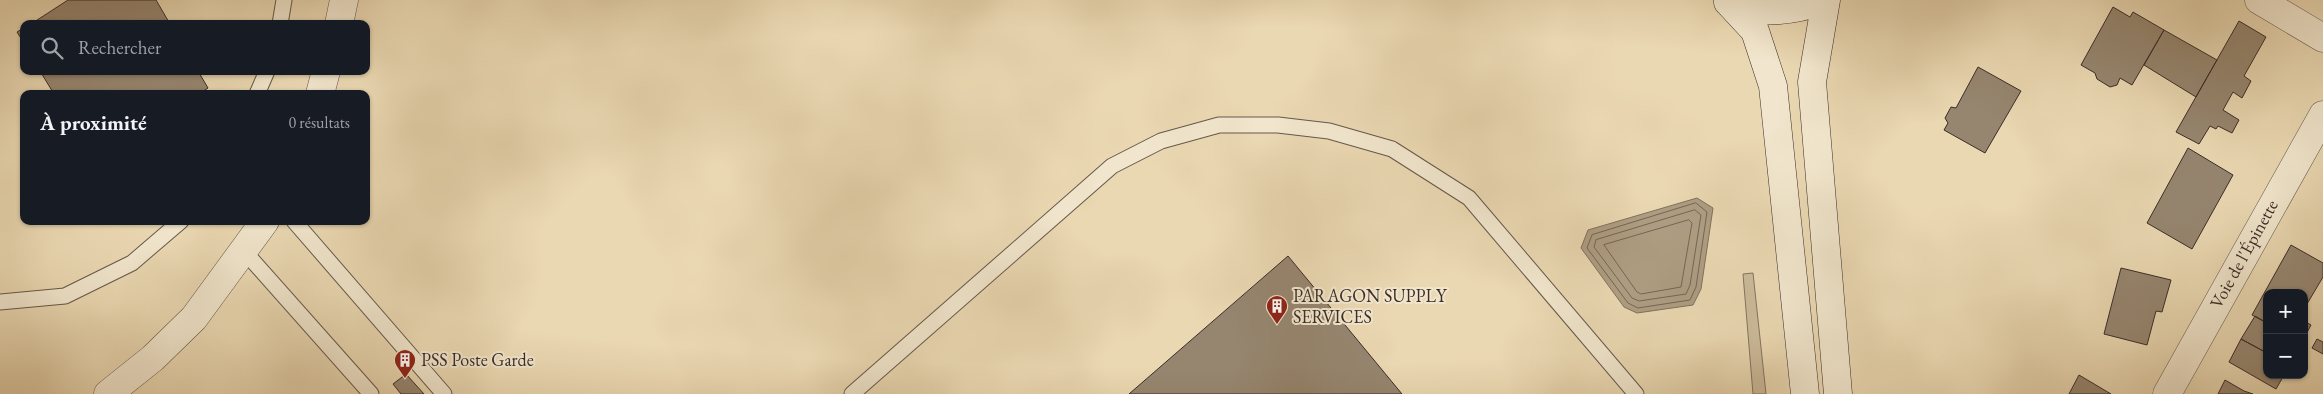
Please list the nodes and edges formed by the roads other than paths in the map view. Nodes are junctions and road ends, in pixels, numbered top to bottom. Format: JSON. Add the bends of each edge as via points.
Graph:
{"nodes":[{"id":1,"x":284,"y":0,"type":"edge"},
{"id":2,"x":344,"y":0,"type":"edge"},
{"id":3,"x":1825,"y":0,"type":"edge"},
{"id":4,"x":2259,"y":0,"type":"edge"},
{"id":5,"x":1727,"y":1,"type":"edge"},
{"id":6,"x":281,"y":20,"type":"edge"},
{"id":7,"x":340,"y":20,"type":"edge"},
{"id":8,"x":2323,"y":38,"type":"edge"},
{"id":9,"x":265,"y":75,"type":"edge"},
{"id":10,"x":325,"y":75,"type":"edge"},
{"id":11,"x":259,"y":90,"type":"edge"},
{"id":12,"x":321,"y":90,"type":"edge"},
{"id":13,"x":2323,"y":114,"type":"edge"},
{"id":14,"x":176,"y":225,"type":"edge"},
{"id":15,"x":262,"y":225,"type":"edge"},
{"id":16,"x":297,"y":225,"type":"edge"},
{"id":17,"x":244,"y":251,"type":"junction"},
{"id":18,"x":0,"y":302,"type":"edge"},
{"id":19,"x":108,"y":394,"type":"edge"},
{"id":20,"x":371,"y":394,"type":"edge"},
{"id":21,"x":444,"y":394,"type":"edge"},
{"id":22,"x":852,"y":394,"type":"edge"},
{"id":23,"x":1636,"y":394,"type":"edge"},
{"id":24,"x":1805,"y":394,"type":"edge"},
{"id":25,"x":1838,"y":394,"type":"edge"},
{"id":26,"x":2167,"y":394,"type":"edge"}],
"edges":[{"from":1,"to":6,"type":"lane"},
{"from":2,"to":7,"type":"main road"},
{"from":3,"to":5,"type":"main road","via":[[1788,10],[1748,9]]},
{"from":3,"to":25,"type":"main road","via":[[1812,82]]},
{"from":4,"to":8,"type":"main road"},
{"from":5,"to":24,"type":"main road","via":[[1756,31],[1773,86]]},
{"from":9,"to":11,"type":"lane"},
{"from":10,"to":12,"type":"main road"},
{"from":13,"to":26,"type":"main road","name":"Voie de l'Épinette"},
{"from":14,"to":18,"type":"lane","via":[[132,263],[65,296]]},
{"from":15,"to":17,"type":"main road"},
{"from":16,"to":21,"type":"lane"},
{"from":17,"to":19,"type":"main road","via":[[194,318],[153,358]]},
{"from":17,"to":20,"type":"lane"},
{"from":22,"to":23,"type":"lane","via":[[1112,166],[1161,141],[1219,125],[1278,125],[1329,130],[1392,149],[1469,198]]}]}
